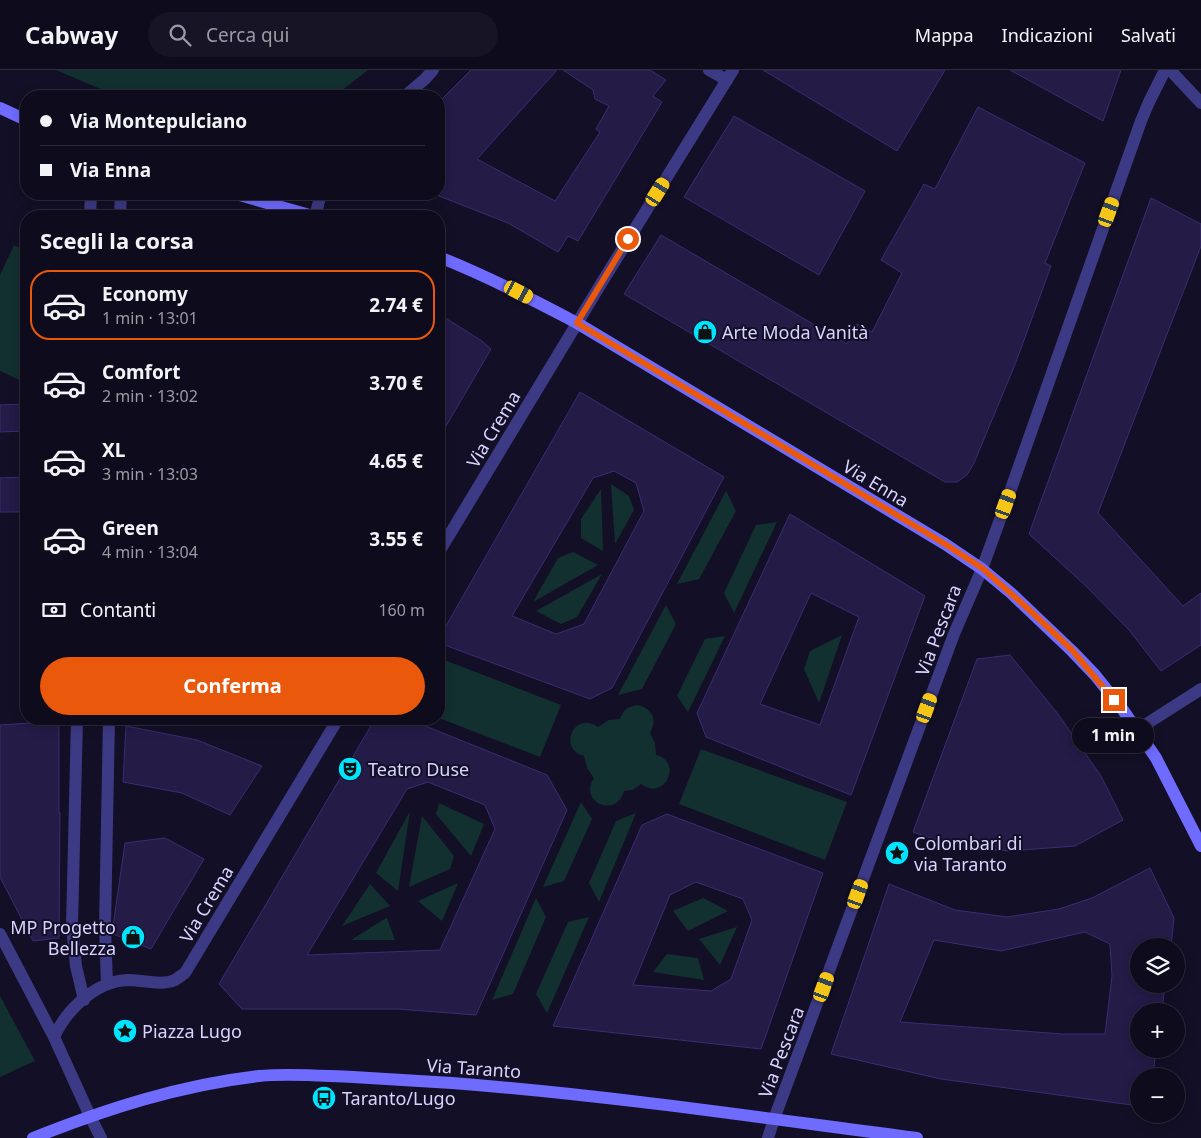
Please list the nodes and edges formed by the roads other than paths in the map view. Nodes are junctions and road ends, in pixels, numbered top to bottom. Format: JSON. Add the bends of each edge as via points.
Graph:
{"nodes":[{"id":1,"x":433,"y":70,"type":"edge"},
{"id":2,"x":709,"y":70,"type":"edge"},
{"id":3,"x":1165,"y":70,"type":"edge"},
{"id":4,"x":1170,"y":70,"type":"edge"},
{"id":5,"x":730,"y":75,"type":"edge"},
{"id":6,"x":412,"y":90,"type":"edge"},
{"id":7,"x":1201,"y":103,"type":"edge"},
{"id":8,"x":0,"y":108,"type":"edge"},
{"id":9,"x":20,"y":117,"type":"edge"},
{"id":10,"x":257,"y":200,"type":"edge"},
{"id":11,"x":293,"y":210,"type":"edge"},
{"id":12,"x":445,"y":259,"type":"edge"},
{"id":13,"x":577,"y":323,"type":"junction"},
{"id":14,"x":445,"y":542,"type":"edge"},
{"id":15,"x":982,"y":568,"type":"junction"},
{"id":16,"x":1201,"y":689,"type":"edge"},
{"id":17,"x":77,"y":725,"type":"edge"},
{"id":18,"x":109,"y":725,"type":"edge"},
{"id":19,"x":334,"y":725,"type":"edge"},
{"id":20,"x":1137,"y":730,"type":"junction"},
{"id":21,"x":1201,"y":846,"type":"edge"},
{"id":22,"x":0,"y":934,"type":"edge"},
{"id":23,"x":107,"y":984,"type":"junction"},
{"id":24,"x":84,"y":1000,"type":"junction"},
{"id":25,"x":54,"y":1037,"type":"junction"},
{"id":26,"x":90,"y":1116,"type":"junction"},
{"id":27,"x":774,"y":1119,"type":"junction"},
{"id":28,"x":34,"y":1138,"type":"edge"},
{"id":29,"x":101,"y":1138,"type":"edge"},
{"id":30,"x":768,"y":1138,"type":"edge"},
{"id":31,"x":917,"y":1138,"type":"edge"}],
"edges":[{"from":1,"to":6,"type":"street"},
{"from":2,"to":5,"type":"street"},
{"from":3,"to":15,"type":"street","name":"Via Pescara","via":[[1141,121]]},
{"from":4,"to":7,"type":"street"},
{"from":5,"to":13,"type":"street","name":"Via Crema"},
{"from":8,"to":9,"type":"main road"},
{"from":10,"to":11,"type":"main road"},
{"from":12,"to":13,"type":"main road","name":"Via Enna","via":[[513,289]]},
{"from":13,"to":14,"type":"street","name":"Via Crema"},
{"from":13,"to":15,"type":"main road","name":"Via Enna"},
{"from":15,"to":20,"type":"main road","name":"Via Enna","via":[[1072,650]]},
{"from":15,"to":27,"type":"street","name":"Via Pescara","via":[[951,643]]},
{"from":16,"to":20,"type":"street"},
{"from":17,"to":24,"type":"street","via":[[72,926]]},
{"from":18,"to":23,"type":"street"},
{"from":19,"to":23,"type":"street","name":"Via Crema","via":[[185,973],[167,982],[129,980]]},
{"from":20,"to":21,"type":"main road","name":"Via Enna","via":[[1156,758]]},
{"from":22,"to":25,"type":"street"},
{"from":23,"to":24,"type":"street","name":"Via Crema"},
{"from":24,"to":25,"type":"street","name":"Via Crema","via":[[64,1020]]},
{"from":25,"to":26,"type":"street"},
{"from":26,"to":27,"type":"main road","name":"Via Taranto","via":[[187,1088],[257,1077],[295,1075],[510,1088]]},
{"from":26,"to":28,"type":"main road","name":"Via Taranto"},
{"from":26,"to":29,"type":"street"},
{"from":27,"to":30,"type":"street","name":"Via Pescara"},
{"from":27,"to":31,"type":"main road","name":"Via Taranto"}]}
